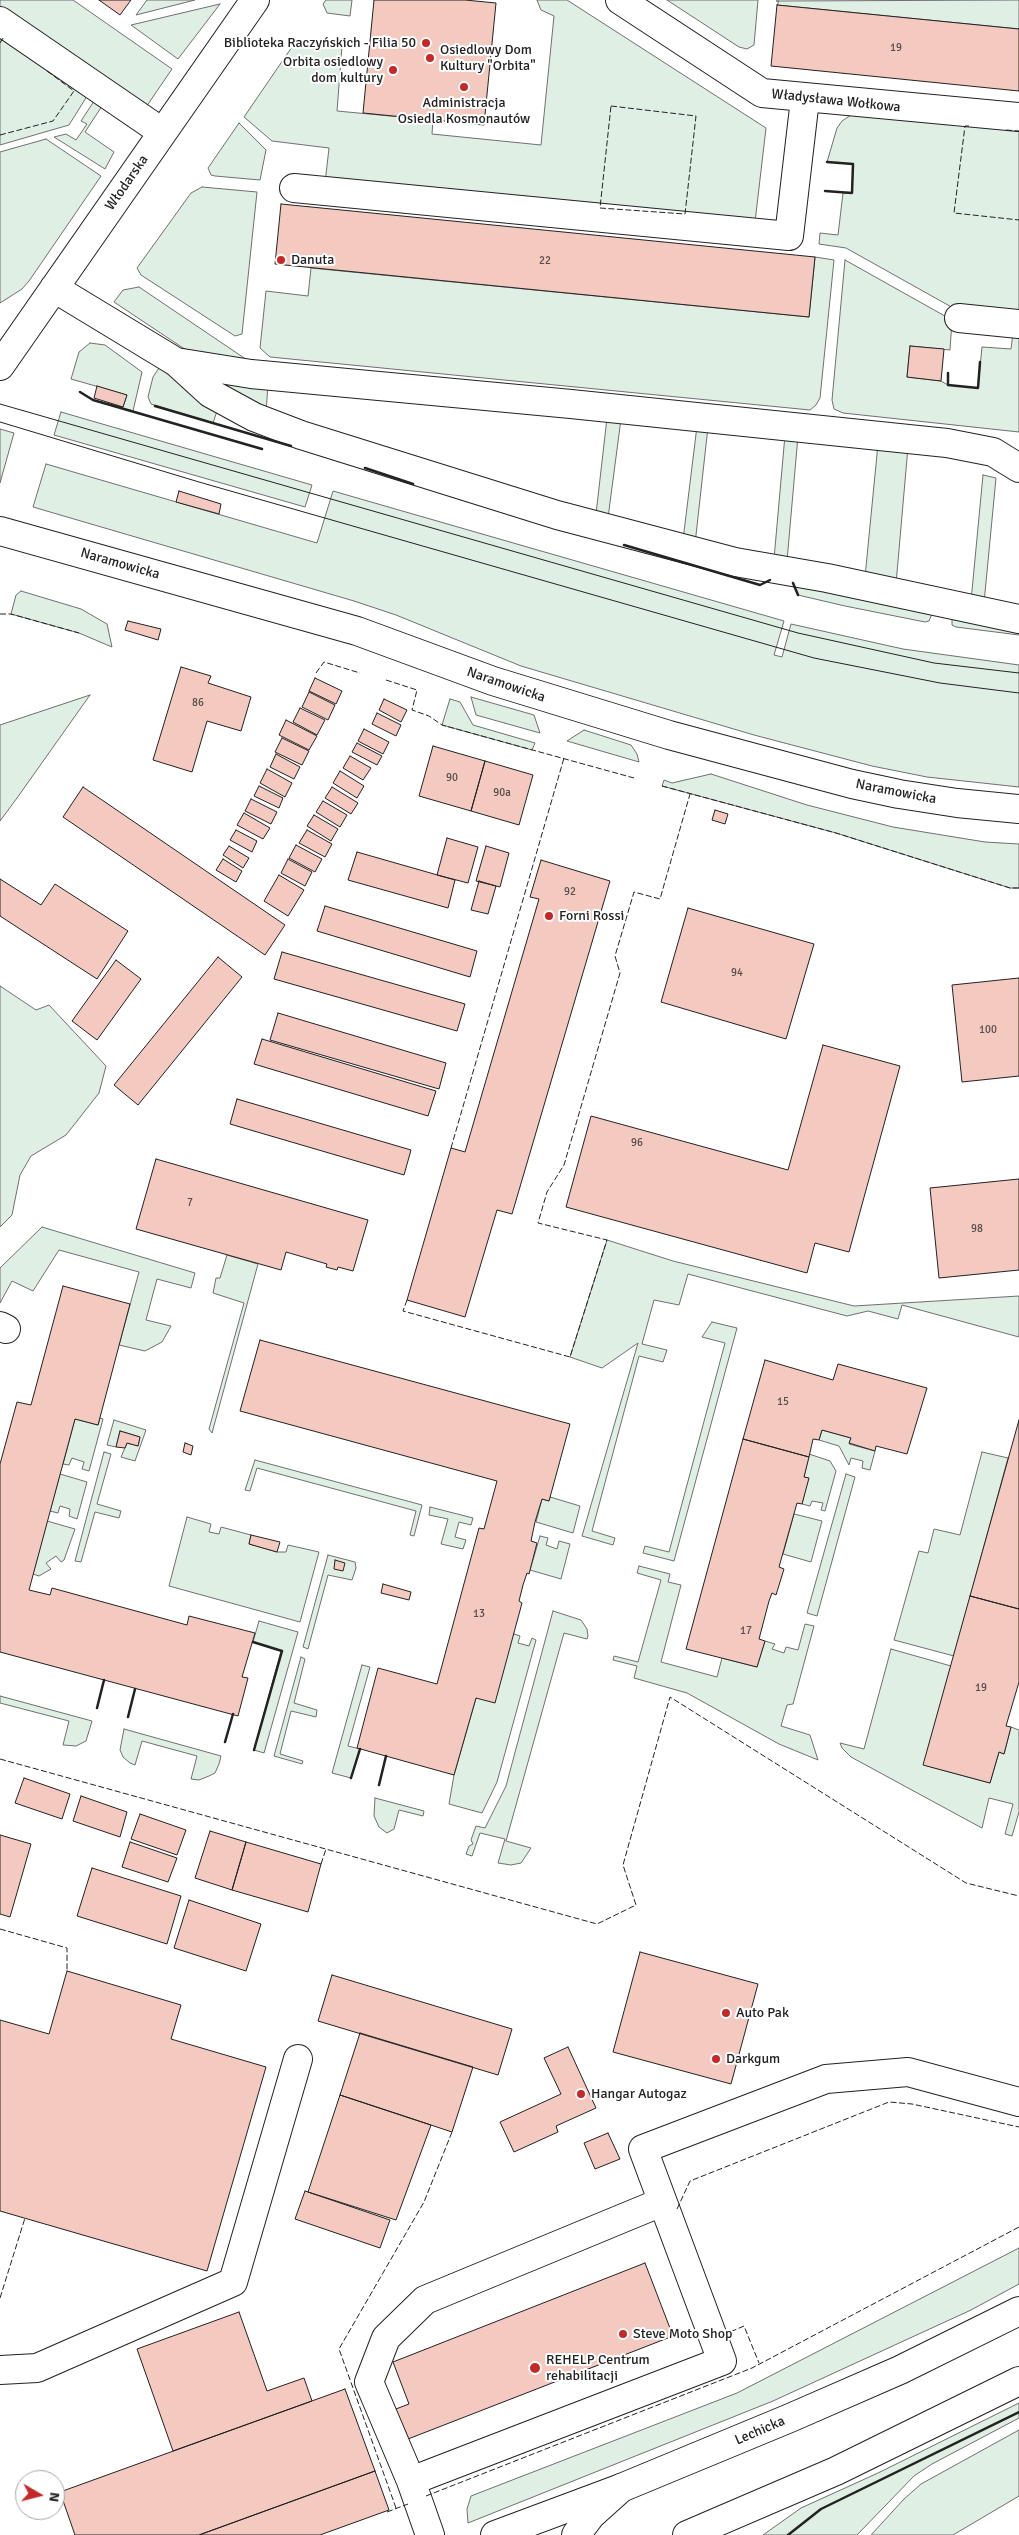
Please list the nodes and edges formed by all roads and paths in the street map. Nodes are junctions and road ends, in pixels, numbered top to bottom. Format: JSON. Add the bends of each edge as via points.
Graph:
{"nodes":[{"id":1,"x":255,"y":0,"type":"edge"},
{"id":2,"x":620,"y":0,"type":"edge"},
{"id":3,"x":0,"y":21,"type":"edge"},
{"id":4,"x":805,"y":99,"type":"junction"},
{"id":5,"x":1019,"y":118,"type":"edge"},
{"id":6,"x":162,"y":132,"type":"junction"},
{"id":7,"x":294,"y":188,"type":"dead end"},
{"id":8,"x":54,"y":288,"type":"junction"},
{"id":9,"x":959,"y":318,"type":"dead end"},
{"id":10,"x":1019,"y":324,"type":"edge"},
{"id":11,"x":176,"y":362,"type":"junction"},
{"id":12,"x":0,"y":366,"type":"edge"},
{"id":13,"x":1019,"y":444,"type":"edge"},
{"id":14,"x":993,"y":452,"type":"junction"},
{"id":15,"x":1019,"y":468,"type":"edge"},
{"id":16,"x":0,"y":531,"type":"edge"},
{"id":17,"x":1019,"y":619,"type":"edge"},
{"id":18,"x":1019,"y":809,"type":"edge"},
{"id":19,"x":298,"y":2059,"type":"dead end"},
{"id":20,"x":1019,"y":2102,"type":"edge"},
{"id":21,"x":662,"y":2202,"type":"junction"},
{"id":22,"x":1019,"y":2311,"type":"edge"},
{"id":23,"x":0,"y":2370,"type":"edge"},
{"id":24,"x":1019,"y":2381,"type":"edge"},
{"id":25,"x":411,"y":2481,"type":"junction"},
{"id":26,"x":620,"y":2488,"type":"junction"},
{"id":27,"x":430,"y":2535,"type":"edge"},
{"id":28,"x":495,"y":2535,"type":"edge"},
{"id":29,"x":576,"y":2535,"type":"edge"},
{"id":30,"x":687,"y":2535,"type":"edge"}],
"edges":[{"from":1,"to":6,"type":"street","name":"Włodarska"},
{"from":2,"to":4,"type":"street","name":"Władysława Wołkowa","via":[[762,93]]},
{"from":3,"to":6,"type":"street"},
{"from":4,"to":5,"type":"street","name":"Władysława Wołkowa"},
{"from":4,"to":7,"type":"street","via":[[789,236]]},
{"from":6,"to":8,"type":"street","name":"Włodarska"},
{"from":8,"to":11,"type":"street"},
{"from":8,"to":12,"type":"street","name":"Włodarska"},
{"from":9,"to":10,"type":"street"},
{"from":11,"to":14,"type":"street","via":[[260,375],[947,443]]},
{"from":11,"to":17,"type":"street","via":[[210,393],[254,417],[470,489],[735,562]]},
{"from":13,"to":14,"type":"street"},
{"from":14,"to":15,"type":"street"},
{"from":16,"to":18,"type":"street","name":"Naramowicka","via":[[357,631],[493,681],[679,738],[898,794],[957,804]]},
{"from":19,"to":23,"type":"street","via":[[233,2282],[37,2368]]},
{"from":20,"to":21,"type":"street","via":[[908,2072],[826,2079],[643,2149]]},
{"from":21,"to":25,"type":"street","via":[[425,2300],[386,2338],[369,2382]]},
{"from":21,"to":25,"type":"street","via":[[722,2361]]},
{"from":22,"to":26,"type":"street","name":"Lechicka","via":[[845,2395]]},
{"from":24,"to":30,"type":"street","via":[[852,2464]]},
{"from":25,"to":27,"type":"street"},
{"from":26,"to":28,"type":"street","name":"Lechicka"},
{"from":26,"to":29,"type":"street","via":[[591,2515]]}]}
